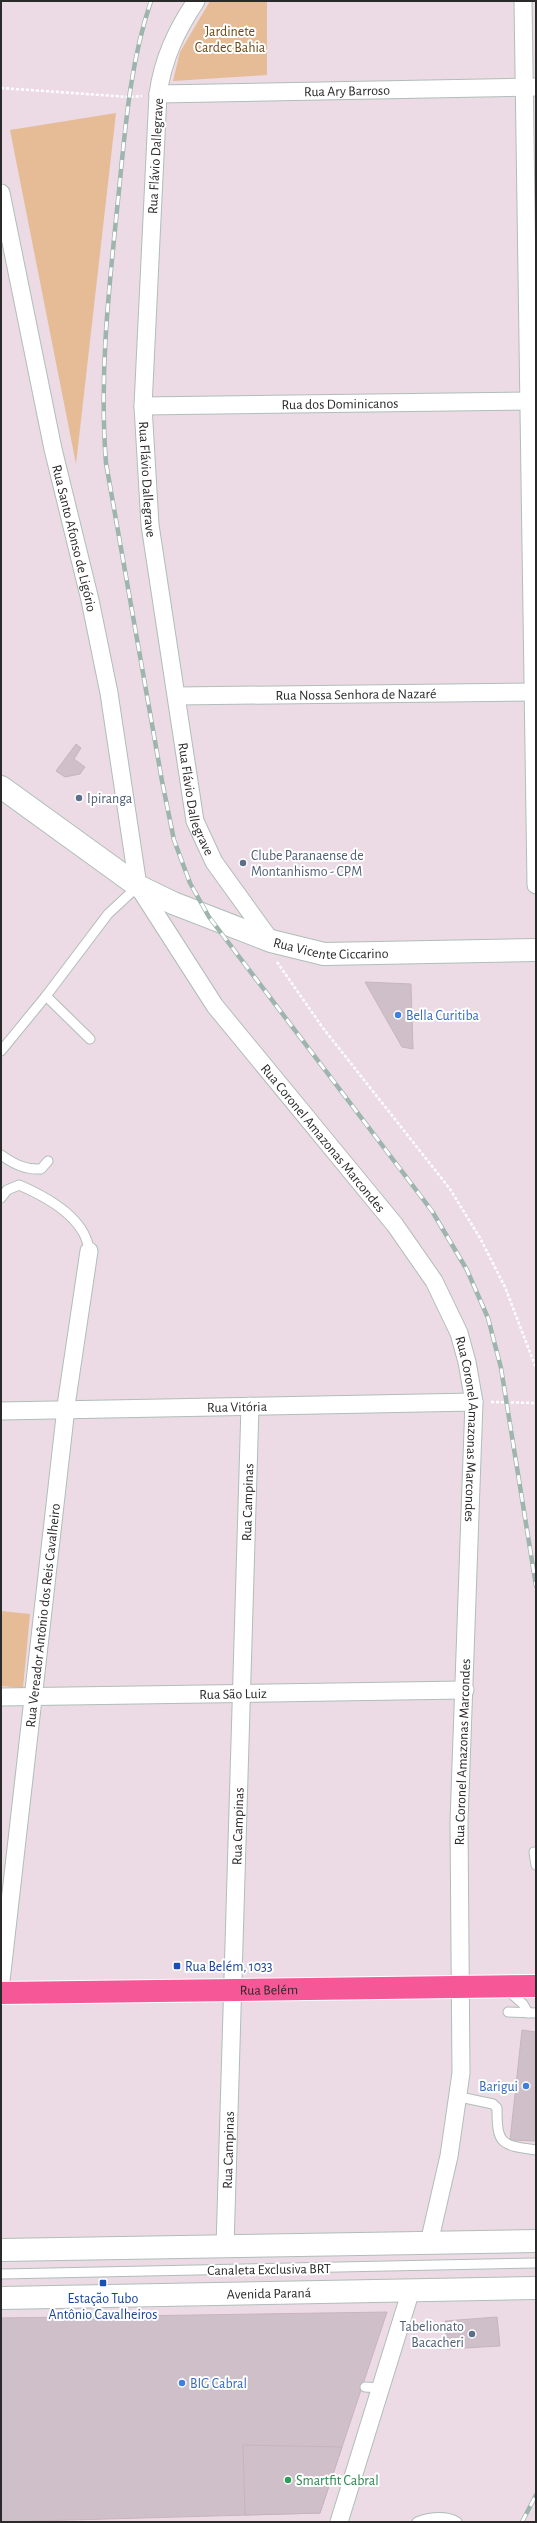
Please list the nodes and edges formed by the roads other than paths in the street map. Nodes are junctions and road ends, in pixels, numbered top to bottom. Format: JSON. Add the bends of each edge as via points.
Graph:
{"nodes":[{"id":1,"x":196,"y":1,"type":"edge"},
{"id":2,"x":523,"y":1,"type":"edge"},
{"id":3,"x":530,"y":87,"type":"edge"},
{"id":4,"x":158,"y":94,"type":"junction"},
{"id":5,"x":1,"y":193,"type":"edge"},
{"id":6,"x":533,"y":401,"type":"edge"},
{"id":7,"x":143,"y":406,"type":"junction"},
{"id":8,"x":535,"y":692,"type":"edge"},
{"id":9,"x":177,"y":696,"type":"junction"},
{"id":10,"x":1,"y":787,"type":"edge"},
{"id":11,"x":536,"y":885,"type":"edge"},
{"id":12,"x":138,"y":886,"type":"junction"},
{"id":13,"x":270,"y":941,"type":"junction"},
{"id":14,"x":536,"y":950,"type":"edge"},
{"id":15,"x":46,"y":996,"type":"junction"},
{"id":16,"x":90,"y":1039,"type":"dead end"},
{"id":17,"x":1,"y":1051,"type":"edge"},
{"id":18,"x":1,"y":1155,"type":"edge"},
{"id":19,"x":48,"y":1161,"type":"dead end"},
{"id":20,"x":1,"y":1198,"type":"edge"},
{"id":21,"x":88,"y":1251,"type":"joint"},
{"id":22,"x":474,"y":1402,"type":"junction"},
{"id":23,"x":250,"y":1406,"type":"junction"},
{"id":24,"x":66,"y":1410,"type":"junction"},
{"id":25,"x":1,"y":1411,"type":"edge"},
{"id":26,"x":465,"y":1690,"type":"junction"},
{"id":27,"x":242,"y":1693,"type":"junction"},
{"id":28,"x":1,"y":1697,"type":"edge"},
{"id":29,"x":34,"y":1697,"type":"junction"},
{"id":30,"x":534,"y":1852,"type":"dead end"},
{"id":31,"x":536,"y":1865,"type":"edge"},
{"id":32,"x":1,"y":1981,"type":"edge"},
{"id":33,"x":536,"y":1986,"type":"edge"},
{"id":34,"x":460,"y":1987,"type":"junction"},
{"id":35,"x":504,"y":1987,"type":"junction"},
{"id":36,"x":233,"y":1990,"type":"junction"},
{"id":37,"x":1,"y":1993,"type":"edge"},
{"id":38,"x":508,"y":2012,"type":"dead end"},
{"id":39,"x":532,"y":2013,"type":"edge"},
{"id":40,"x":460,"y":2097,"type":"junction"},
{"id":41,"x":536,"y":2150,"type":"edge"},
{"id":42,"x":536,"y":2241,"type":"edge"},
{"id":43,"x":429,"y":2243,"type":"junction"},
{"id":44,"x":225,"y":2247,"type":"junction"},
{"id":45,"x":1,"y":2250,"type":"edge"},
{"id":46,"x":536,"y":2263,"type":"edge"},
{"id":47,"x":1,"y":2274,"type":"edge"},
{"id":48,"x":536,"y":2288,"type":"edge"},
{"id":49,"x":411,"y":2290,"type":"junction"},
{"id":50,"x":1,"y":2298,"type":"edge"},
{"id":51,"x":339,"y":2522,"type":"edge"},
{"id":52,"x":418,"y":2522,"type":"edge"},
{"id":53,"x":457,"y":2522,"type":"edge"}],
"edges":[{"from":1,"to":4,"type":"street","name":"Rua Flávio Dallegrave","via":[[171,44]]},
{"from":2,"to":3,"type":"street"},
{"from":3,"to":4,"type":"street","name":"Rua Ary Barroso"},
{"from":3,"to":6,"type":"street"},
{"from":4,"to":7,"type":"street","name":"Rua Flávio Dallegrave"},
{"from":5,"to":12,"type":"street","name":"Rua Santo Afonso de Ligório","via":[[53,449],[102,656]]},
{"from":6,"to":7,"type":"street","name":"Rua dos Dominicanos"},
{"from":6,"to":8,"type":"street"},
{"from":7,"to":9,"type":"street","name":"Rua Flávio Dallegrave","via":[[150,525]]},
{"from":8,"to":9,"type":"street","name":"Rua Nossa Senhora de Nazaré"},
{"from":8,"to":11,"type":"street"},
{"from":9,"to":13,"type":"street","name":"Rua Flávio Dallegrave","via":[[195,821],[214,862]]},
{"from":10,"to":12,"type":"street","name":"Rua Coronel Amazonas Marcondes"},
{"from":12,"to":13,"type":"street","name":"Rua Vicente Ciccarino","via":[[172,903]]},
{"from":12,"to":15,"type":"lane","via":[[108,914]]},
{"from":12,"to":22,"type":"street","name":"Rua Coronel Amazonas Marcondes","via":[[220,1012],[372,1196],[422,1263],[448,1306],[459,1332]]},
{"from":13,"to":14,"type":"street","name":"Rua Vicente Ciccarino","via":[[324,954]]},
{"from":15,"to":16,"type":"lane"},
{"from":15,"to":17,"type":"lane"},
{"from":18,"to":19,"type":"lane","via":[[14,1164],[30,1170],[40,1169]]},
{"from":20,"to":21,"type":"lane","via":[[7,1190],[20,1186],[37,1193],[82,1227],[87,1238]]},
{"from":21,"to":24,"type":"street","name":"Rua Vereador Antônio dos Reis Cavalheiro"},
{"from":22,"to":23,"type":"street","name":"Rua Vitória"},
{"from":22,"to":26,"type":"street","name":"Rua Coronel Amazonas Marcondes"},
{"from":23,"to":24,"type":"street","name":"Rua Vitória"},
{"from":23,"to":27,"type":"street","name":"Rua Campinas"},
{"from":24,"to":25,"type":"street","name":"Rua Vitória"},
{"from":24,"to":29,"type":"street","name":"Rua Vereador Antônio dos Reis Cavalheiro"},
{"from":26,"to":27,"type":"street","name":"Rua São Luiz"},
{"from":26,"to":34,"type":"street","name":"Rua Coronel Amazonas Marcondes","via":[[459,1822]]},
{"from":27,"to":29,"type":"street","name":"Rua São Luiz"},
{"from":27,"to":36,"type":"street","name":"Rua Campinas"},
{"from":28,"to":29,"type":"street","name":"Rua São Luiz"},
{"from":29,"to":32,"type":"street","name":"Rua Vereador Antônio dos Reis Cavalheiro"},
{"from":30,"to":31,"type":"lane"},
{"from":33,"to":35,"type":"main road","name":"Rua Belém"},
{"from":34,"to":35,"type":"main road","name":"Rua Belém"},
{"from":34,"to":36,"type":"main road","name":"Rua Belém"},
{"from":34,"to":40,"type":"street","name":"Rua Coronel Amazonas Marcondes"},
{"from":35,"to":39,"type":"lane"},
{"from":36,"to":37,"type":"main road","name":"Rua Belém"},
{"from":36,"to":44,"type":"street","name":"Rua Campinas"},
{"from":38,"to":39,"type":"lane"},
{"from":40,"to":41,"type":"lane","via":[[493,2104],[497,2108],[497,2130],[501,2139],[510,2146]]},
{"from":40,"to":43,"type":"street","name":"Rua Coronel Amazonas Marcondes"},
{"from":42,"to":43,"type":"street"},
{"from":43,"to":44,"type":"street"},
{"from":44,"to":45,"type":"street"},
{"from":46,"to":47,"type":"lane","name":"Canaleta Exclusiva BRT"},
{"from":48,"to":49,"type":"street","name":"Avenida Paraná"},
{"from":49,"to":50,"type":"street","name":"Avenida Paraná"},
{"from":49,"to":51,"type":"street","via":[[373,2387]]},
{"from":52,"to":53,"type":"lane","via":[[426,2518],[453,2519]]}]}
